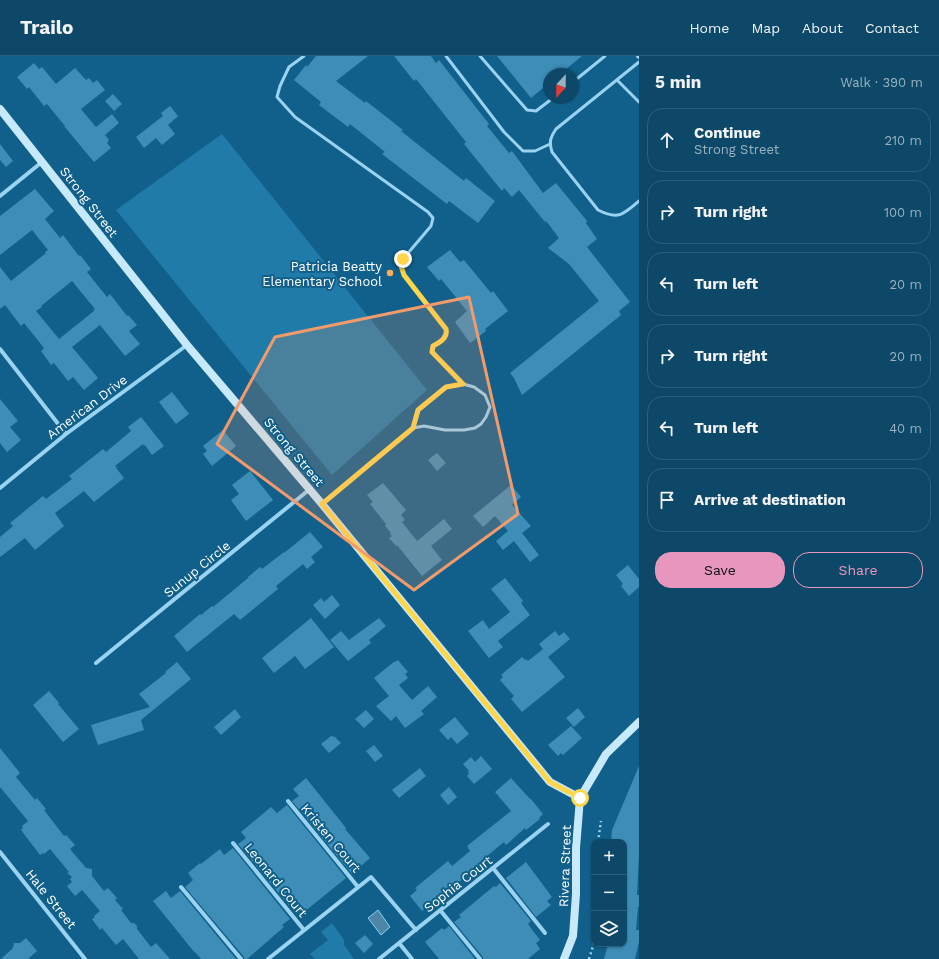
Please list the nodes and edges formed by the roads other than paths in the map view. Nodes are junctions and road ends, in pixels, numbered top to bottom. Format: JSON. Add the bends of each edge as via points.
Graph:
{"nodes":[{"id":1,"x":304,"y":56,"type":"edge"},
{"id":2,"x":446,"y":56,"type":"edge"},
{"id":3,"x":480,"y":56,"type":"edge"},
{"id":4,"x":605,"y":56,"type":"edge"},
{"id":5,"x":639,"y":62,"type":"edge"},
{"id":6,"x":579,"y":77,"type":"edge"},
{"id":7,"x":617,"y":80,"type":"junction"},
{"id":8,"x":639,"y":102,"type":"edge"},
{"id":9,"x":545,"y":104,"type":"edge"},
{"id":10,"x":0,"y":109,"type":"edge"},
{"id":11,"x":550,"y":144,"type":"junction"},
{"id":12,"x":42,"y":162,"type":"junction"},
{"id":13,"x":0,"y":196,"type":"edge"},
{"id":14,"x":639,"y":201,"type":"edge"},
{"id":15,"x":187,"y":345,"type":"junction"},
{"id":16,"x":0,"y":349,"type":"edge"},
{"id":17,"x":463,"y":384,"type":"junction"},
{"id":18,"x":413,"y":428,"type":"junction"},
{"id":19,"x":66,"y":434,"type":"junction"},
{"id":20,"x":0,"y":488,"type":"edge"},
{"id":21,"x":310,"y":489,"type":"junction"},
{"id":22,"x":322,"y":504,"type":"junction"},
{"id":23,"x":96,"y":664,"type":"dead end"},
{"id":24,"x":639,"y":722,"type":"edge"},
{"id":25,"x":580,"y":798,"type":"junction"},
{"id":26,"x":288,"y":801,"type":"dead end"},
{"id":27,"x":548,"y":824,"type":"dead end"},
{"id":28,"x":233,"y":843,"type":"dead end"},
{"id":29,"x":0,"y":852,"type":"edge"},
{"id":30,"x":493,"y":868,"type":"junction"},
{"id":31,"x":181,"y":887,"type":"dead end"},
{"id":32,"x":358,"y":887,"type":"junction"},
{"id":33,"x":440,"y":910,"type":"junction"},
{"id":34,"x":304,"y":930,"type":"junction"},
{"id":35,"x":416,"y":930,"type":"junction"},
{"id":36,"x":545,"y":933,"type":"dead end"},
{"id":37,"x":399,"y":943,"type":"junction"},
{"id":38,"x":86,"y":959,"type":"edge"},
{"id":39,"x":241,"y":959,"type":"edge"},
{"id":40,"x":268,"y":959,"type":"edge"},
{"id":41,"x":379,"y":959,"type":"edge"},
{"id":42,"x":412,"y":959,"type":"edge"},
{"id":43,"x":480,"y":959,"type":"edge"},
{"id":44,"x":564,"y":959,"type":"edge"}],
"edges":[{"from":1,"to":17,"type":"lane","via":[[289,67],[278,97],[295,117],[433,218],[431,226],[403,259],[401,266],[404,275],[446,329],[444,339],[433,346],[432,352]]},
{"from":2,"to":11,"type":"lane","via":[[504,132],[523,150],[535,151]]},
{"from":3,"to":9,"type":"lane","via":[[527,110],[536,111]]},
{"from":4,"to":6,"type":"lane"},
{"from":5,"to":7,"type":"lane"},
{"from":7,"to":8,"type":"lane"},
{"from":7,"to":11,"type":"lane","via":[[556,129],[551,136]]},
{"from":10,"to":12,"type":"street","name":"Strong Street"},
{"from":11,"to":14,"type":"lane","via":[[552,152],[598,210],[608,215],[618,215]]},
{"from":12,"to":13,"type":"street"},
{"from":12,"to":15,"type":"street","name":"Strong Street"},
{"from":15,"to":19,"type":"street","name":"American Drive"},
{"from":15,"to":21,"type":"street","name":"Strong Street"},
{"from":16,"to":19,"type":"street"},
{"from":17,"to":18,"type":"lane","via":[[446,387],[418,410]]},
{"from":17,"to":18,"type":"lane","via":[[474,387],[485,395],[490,406],[481,424],[464,430],[424,426]]},
{"from":18,"to":22,"type":"lane"},
{"from":19,"to":20,"type":"street","name":"American Drive"},
{"from":21,"to":22,"type":"street","name":"Strong Street"},
{"from":21,"to":23,"type":"street","name":"Sunup Circle"},
{"from":22,"to":25,"type":"street","name":"Strong Street","via":[[550,782]]},
{"from":24,"to":25,"type":"street","name":"Rivera Street","via":[[606,754]]},
{"from":25,"to":44,"type":"street","name":"Rivera Street","via":[[573,936]]},
{"from":26,"to":32,"type":"street","name":"Kristen Court"},
{"from":27,"to":30,"type":"street","name":"Sophia Court"},
{"from":28,"to":34,"type":"street","name":"Leonard Court"},
{"from":29,"to":38,"type":"street","name":"Hale Street"},
{"from":30,"to":33,"type":"street","name":"Sophia Court"},
{"from":30,"to":36,"type":"street"},
{"from":31,"to":39,"type":"street"},
{"from":32,"to":34,"type":"street"},
{"from":32,"to":35,"type":"street","via":[[371,877]]},
{"from":33,"to":35,"type":"street","name":"Sophia Court"},
{"from":33,"to":43,"type":"street"},
{"from":34,"to":40,"type":"street"},
{"from":35,"to":37,"type":"street","name":"Sophia Court"},
{"from":37,"to":41,"type":"street","name":"Sophia Court"},
{"from":37,"to":42,"type":"street"}]}
